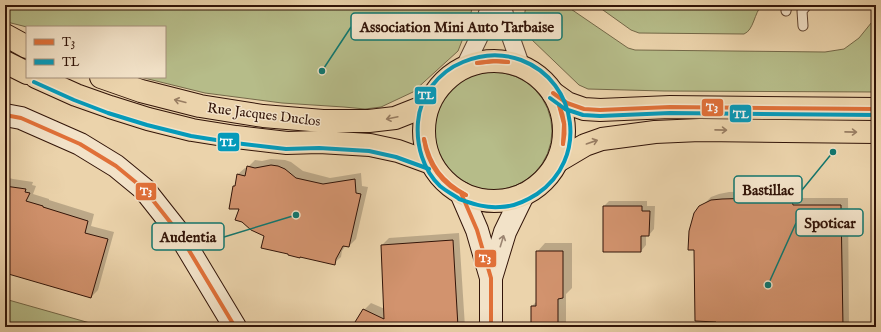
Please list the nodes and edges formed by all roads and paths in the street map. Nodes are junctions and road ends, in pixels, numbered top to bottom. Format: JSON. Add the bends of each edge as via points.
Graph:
{"nodes":[{"id":1,"x":490,"y":5,"type":"edge"},
{"id":2,"x":502,"y":5,"type":"edge"},
{"id":3,"x":807,"y":5,"type":"edge"},
{"id":4,"x":803,"y":26,"type":"dead end"},
{"id":5,"x":5,"y":35,"type":"edge"},
{"id":6,"x":26,"y":46,"type":"edge"},
{"id":7,"x":5,"y":62,"type":"edge"},
{"id":8,"x":465,"y":66,"type":"junction"},
{"id":9,"x":521,"y":66,"type":"junction"},
{"id":10,"x":26,"y":72,"type":"edge"},
{"id":11,"x":38,"y":78,"type":"edge"},
{"id":12,"x":104,"y":78,"type":"edge"},
{"id":13,"x":554,"y":93,"type":"junction"},
{"id":14,"x":428,"y":104,"type":"junction"},
{"id":15,"x":876,"y":109,"type":"edge"},
{"id":16,"x":5,"y":115,"type":"edge"},
{"id":17,"x":876,"y":132,"type":"edge"},
{"id":18,"x":558,"y":161,"type":"junction"},
{"id":19,"x":431,"y":163,"type":"junction"},
{"id":20,"x":461,"y":193,"type":"junction"},
{"id":21,"x":523,"y":195,"type":"junction"},
{"id":22,"x":491,"y":278,"type":"junction"},
{"id":23,"x":235,"y":327,"type":"edge"},
{"id":24,"x":491,"y":327,"type":"edge"}],
"edges":[{"from":1,"to":8,"type":"street","via":[[482,31]]},
{"from":2,"to":9,"type":"street"},
{"from":3,"to":4,"type":"lane","via":[[802,11]]},
{"from":5,"to":6,"type":"main road"},
{"from":7,"to":10,"type":"main road"},
{"from":8,"to":9,"type":"main road","via":[[484,61],[503,61]]},
{"from":8,"to":14,"type":"main road","via":[[437,89]]},
{"from":9,"to":13,"type":"main road","via":[[539,77]]},
{"from":11,"to":19,"type":"main road","name":"Rue Jacques Duclos","via":[[110,107],[192,130],[287,143],[370,145],[398,151]]},
{"from":14,"to":12,"type":"main road","name":"Rue Jacques Duclos","one_way":true,"via":[[395,118],[369,121],[316,121],[200,106],[141,91]]},
{"from":13,"to":15,"type":"main road","via":[[567,103],[584,109],[600,110],[670,107]]},
{"from":13,"to":18,"type":"main road","via":[[565,126],[564,144]]},
{"from":14,"to":19,"type":"main road","via":[[424,131]]},
{"from":16,"to":23,"type":"street","via":[[21,118],[80,144],[116,166],[144,189],[178,232]]},
{"from":18,"to":17,"type":"main road","one_way":true,"via":[[585,145],[602,139],[655,132]]},
{"from":18,"to":21,"type":"main road","via":[[538,187]]},
{"from":19,"to":20,"type":"main road","via":[[444,180]]},
{"from":20,"to":21,"type":"main road","via":[[481,200],[496,201]]},
{"from":20,"to":22,"type":"street","via":[[477,230]]},
{"from":22,"to":21,"type":"street","one_way":true,"via":[[505,232]]},
{"from":22,"to":24,"type":"street"}]}
